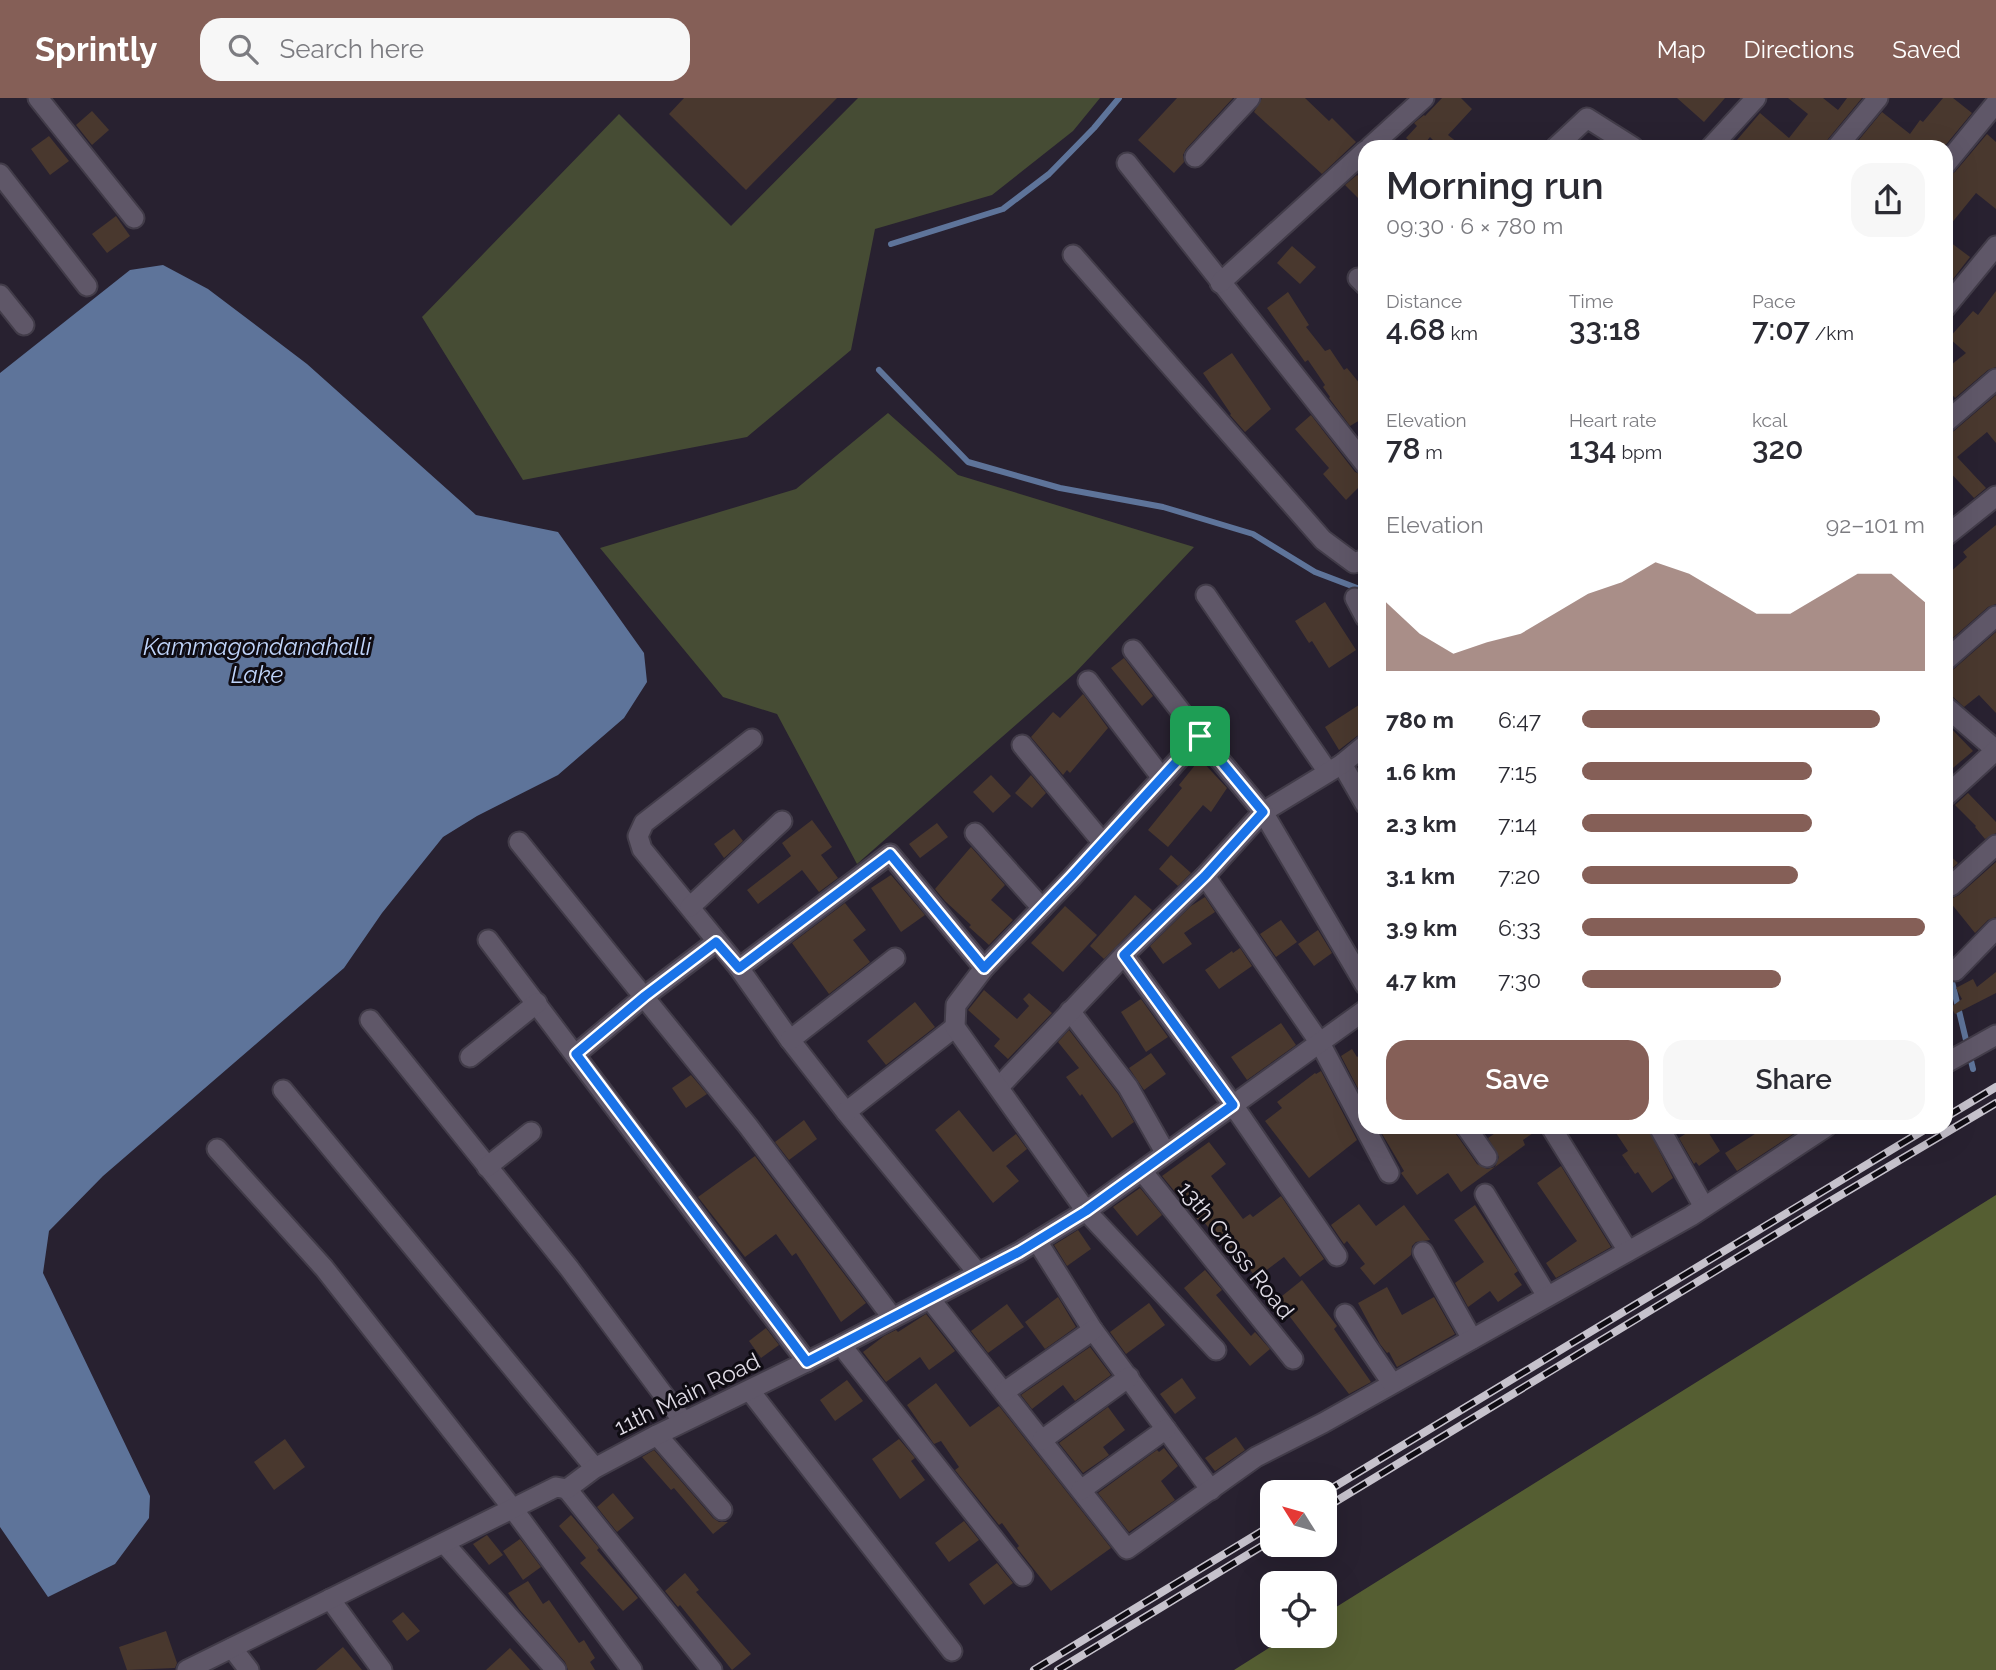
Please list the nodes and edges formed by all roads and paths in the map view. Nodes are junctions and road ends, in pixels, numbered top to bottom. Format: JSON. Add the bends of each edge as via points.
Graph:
{"nodes":[{"id":1,"x":38,"y":98,"type":"edge"},
{"id":2,"x":1250,"y":98,"type":"edge"},
{"id":3,"x":1424,"y":98,"type":"edge"},
{"id":4,"x":1756,"y":98,"type":"edge"},
{"id":5,"x":1878,"y":98,"type":"edge"},
{"id":6,"x":1996,"y":103,"type":"edge"},
{"id":7,"x":1378,"y":140,"type":"edge"},
{"id":8,"x":1563,"y":140,"type":"edge"},
{"id":9,"x":1622,"y":140,"type":"edge"},
{"id":10,"x":1717,"y":140,"type":"edge"},
{"id":11,"x":1843,"y":140,"type":"edge"},
{"id":12,"x":1953,"y":155,"type":"edge"},
{"id":13,"x":1195,"y":157,"type":"dead end"},
{"id":14,"x":1358,"y":158,"type":"edge"},
{"id":15,"x":1127,"y":163,"type":"dead end"},
{"id":16,"x":0,"y":174,"type":"edge"},
{"id":17,"x":134,"y":218,"type":"dead end"},
{"id":18,"x":1996,"y":246,"type":"edge"},
{"id":19,"x":1073,"y":255,"type":"dead end"},
{"id":20,"x":1220,"y":283,"type":"junction"},
{"id":21,"x":87,"y":286,"type":"dead end"},
{"id":22,"x":0,"y":295,"type":"edge"},
{"id":23,"x":1953,"y":298,"type":"edge"},
{"id":24,"x":24,"y":325,"type":"dead end"},
{"id":25,"x":1996,"y":379,"type":"edge"},
{"id":26,"x":1953,"y":416,"type":"edge"},
{"id":27,"x":1358,"y":455,"type":"edge"},
{"id":28,"x":1996,"y":496,"type":"edge"},
{"id":29,"x":1953,"y":530,"type":"edge"},
{"id":30,"x":1358,"y":562,"type":"edge"},
{"id":31,"x":1206,"y":595,"type":"dead end"},
{"id":32,"x":1355,"y":598,"type":"dead end"},
{"id":33,"x":1358,"y":604,"type":"edge"},
{"id":34,"x":1996,"y":616,"type":"edge"},
{"id":35,"x":1133,"y":650,"type":"dead end"},
{"id":36,"x":1953,"y":654,"type":"edge"},
{"id":37,"x":1088,"y":681,"type":"dead end"},
{"id":38,"x":1953,"y":713,"type":"edge"},
{"id":39,"x":1200,"y":736,"type":"junction"},
{"id":40,"x":752,"y":739,"type":"dead end"},
{"id":41,"x":1022,"y":745,"type":"dead end"},
{"id":42,"x":1358,"y":750,"type":"edge"},
{"id":43,"x":1996,"y":750,"type":"edge"},
{"id":44,"x":1335,"y":768,"type":"junction"},
{"id":45,"x":1162,"y":778,"type":"junction"},
{"id":46,"x":1953,"y":790,"type":"edge"},
{"id":47,"x":1358,"y":796,"type":"edge"},
{"id":48,"x":1263,"y":812,"type":"junction"},
{"id":49,"x":782,"y":821,"type":"dead end"},
{"id":50,"x":975,"y":833,"type":"dead end"},
{"id":51,"x":519,"y":842,"type":"dead end"},
{"id":52,"x":1102,"y":843,"type":"junction"},
{"id":53,"x":1996,"y":845,"type":"edge"},
{"id":54,"x":1205,"y":876,"type":"junction"},
{"id":55,"x":1953,"y":884,"type":"edge"},
{"id":56,"x":690,"y":907,"type":"junction"},
{"id":57,"x":1042,"y":908,"type":"junction"},
{"id":58,"x":1996,"y":929,"type":"edge"},
{"id":59,"x":488,"y":940,"type":"dead end"},
{"id":60,"x":716,"y":942,"type":"junction"},
{"id":61,"x":1124,"y":955,"type":"junction"},
{"id":62,"x":895,"y":958,"type":"dead end"},
{"id":63,"x":739,"y":968,"type":"junction"},
{"id":64,"x":984,"y":968,"type":"junction"},
{"id":65,"x":1955,"y":971,"type":"dead end"},
{"id":66,"x":1358,"y":973,"type":"edge"},
{"id":67,"x":645,"y":996,"type":"junction"},
{"id":68,"x":537,"y":1003,"type":"junction"},
{"id":69,"x":1070,"y":1011,"type":"junction"},
{"id":70,"x":1358,"y":1015,"type":"edge"},
{"id":71,"x":370,"y":1020,"type":"dead end"},
{"id":72,"x":955,"y":1027,"type":"junction"},
{"id":73,"x":1996,"y":1035,"type":"edge"},
{"id":74,"x":790,"y":1040,"type":"junction"},
{"id":75,"x":1320,"y":1043,"type":"junction"},
{"id":76,"x":576,"y":1054,"type":"junction"},
{"id":77,"x":470,"y":1057,"type":"dead end"},
{"id":78,"x":1953,"y":1059,"type":"edge"},
{"id":79,"x":999,"y":1087,"type":"junction"},
{"id":80,"x":283,"y":1090,"type":"dead end"},
{"id":81,"x":1233,"y":1105,"type":"junction"},
{"id":82,"x":846,"y":1112,"type":"junction"},
{"id":83,"x":1358,"y":1115,"type":"edge"},
{"id":84,"x":531,"y":1132,"type":"dead end"},
{"id":85,"x":1368,"y":1134,"type":"edge"},
{"id":86,"x":1471,"y":1134,"type":"edge"},
{"id":87,"x":1555,"y":1134,"type":"edge"},
{"id":88,"x":1665,"y":1134,"type":"edge"},
{"id":89,"x":1815,"y":1134,"type":"edge"},
{"id":90,"x":217,"y":1149,"type":"dead end"},
{"id":91,"x":1165,"y":1152,"type":"junction"},
{"id":92,"x":1487,"y":1157,"type":"dead end"},
{"id":93,"x":487,"y":1167,"type":"junction"},
{"id":94,"x":1142,"y":1171,"type":"junction"},
{"id":95,"x":1389,"y":1173,"type":"dead end"},
{"id":96,"x":1485,"y":1194,"type":"dead end"},
{"id":97,"x":1704,"y":1207,"type":"junction"},
{"id":98,"x":1086,"y":1211,"type":"junction"},
{"id":99,"x":1037,"y":1241,"type":"junction"},
{"id":100,"x":1628,"y":1251,"type":"junction"},
{"id":101,"x":1423,"y":1252,"type":"dead end"},
{"id":102,"x":1337,"y":1256,"type":"dead end"},
{"id":103,"x":977,"y":1272,"type":"junction"},
{"id":104,"x":1547,"y":1296,"type":"junction"},
{"id":105,"x":930,"y":1298,"type":"junction"},
{"id":106,"x":1345,"y":1314,"type":"dead end"},
{"id":107,"x":892,"y":1317,"type":"junction"},
{"id":108,"x":1093,"y":1330,"type":"junction"},
{"id":109,"x":1472,"y":1339,"type":"junction"},
{"id":110,"x":841,"y":1345,"type":"junction"},
{"id":111,"x":1216,"y":1350,"type":"dead end"},
{"id":112,"x":1293,"y":1359,"type":"dead end"},
{"id":113,"x":807,"y":1362,"type":"junction"},
{"id":114,"x":1129,"y":1377,"type":"junction"},
{"id":115,"x":1392,"y":1383,"type":"junction"},
{"id":116,"x":750,"y":1391,"type":"junction"},
{"id":117,"x":1004,"y":1392,"type":"junction"},
{"id":118,"x":684,"y":1421,"type":"junction"},
{"id":119,"x":1166,"y":1429,"type":"junction"},
{"id":120,"x":657,"y":1435,"type":"junction"},
{"id":121,"x":1042,"y":1440,"type":"junction"},
{"id":122,"x":595,"y":1468,"type":"junction"},
{"id":123,"x":567,"y":1489,"type":"junction"},
{"id":124,"x":1081,"y":1490,"type":"junction"},
{"id":125,"x":1211,"y":1490,"type":"junction"},
{"id":126,"x":513,"y":1509,"type":"junction"},
{"id":127,"x":722,"y":1510,"type":"dead end"},
{"id":128,"x":444,"y":1543,"type":"junction"},
{"id":129,"x":1023,"y":1576,"type":"dead end"},
{"id":130,"x":330,"y":1599,"type":"junction"},
{"id":131,"x":232,"y":1648,"type":"junction"},
{"id":132,"x":952,"y":1651,"type":"dead end"},
{"id":133,"x":554,"y":1669,"type":"edge"},
{"id":134,"x":187,"y":1670,"type":"edge"},
{"id":135,"x":249,"y":1670,"type":"edge"},
{"id":136,"x":382,"y":1670,"type":"edge"},
{"id":137,"x":632,"y":1670,"type":"edge"},
{"id":138,"x":712,"y":1670,"type":"edge"}],
"edges":[{"from":1,"to":17,"type":"street"},
{"from":2,"to":13,"type":"street"},
{"from":3,"to":7,"type":"street"},
{"from":4,"to":10,"type":"street"},
{"from":5,"to":11,"type":"street"},
{"from":6,"to":12,"type":"street"},
{"from":8,"to":9,"type":"street","via":[[1587,118]]},
{"from":14,"to":20,"type":"street"},
{"from":15,"to":20,"type":"street"},
{"from":16,"to":21,"type":"street"},
{"from":18,"to":23,"type":"street"},
{"from":19,"to":30,"type":"street","via":[[1323,540]]},
{"from":20,"to":27,"type":"street"},
{"from":22,"to":24,"type":"street"},
{"from":25,"to":26,"type":"street"},
{"from":28,"to":29,"type":"street"},
{"from":31,"to":44,"type":"street"},
{"from":32,"to":33,"type":"street"},
{"from":34,"to":36,"type":"street"},
{"from":35,"to":39,"type":"street"},
{"from":37,"to":45,"type":"street"},
{"from":38,"to":43,"type":"street"},
{"from":39,"to":45,"type":"street"},
{"from":39,"to":48,"type":"street"},
{"from":40,"to":56,"type":"street","via":[[644,823],[638,836],[642,849]]},
{"from":41,"to":52,"type":"street"},
{"from":42,"to":44,"type":"street"},
{"from":43,"to":46,"type":"street"},
{"from":44,"to":47,"type":"street"},
{"from":44,"to":48,"type":"street"},
{"from":45,"to":52,"type":"street"},
{"from":48,"to":54,"type":"street"},
{"from":48,"to":66,"type":"street"},
{"from":49,"to":56,"type":"street"},
{"from":50,"to":57,"type":"street"},
{"from":51,"to":67,"type":"street"},
{"from":52,"to":57,"type":"street"},
{"from":53,"to":55,"type":"street"},
{"from":54,"to":61,"type":"street"},
{"from":54,"to":75,"type":"street"},
{"from":56,"to":60,"type":"street"},
{"from":57,"to":64,"type":"street"},
{"from":58,"to":65,"type":"street"},
{"from":59,"to":68,"type":"street"},
{"from":60,"to":63,"type":"street"},
{"from":60,"to":67,"type":"street"},
{"from":61,"to":69,"type":"street"},
{"from":61,"to":81,"type":"street"},
{"from":62,"to":74,"type":"street"},
{"from":63,"to":64,"type":"street","via":[[890,854]]},
{"from":63,"to":74,"type":"street"},
{"from":64,"to":72,"type":"street","via":[[956,1005]]},
{"from":67,"to":76,"type":"street"},
{"from":67,"to":107,"type":"street"},
{"from":68,"to":76,"type":"street"},
{"from":68,"to":77,"type":"street"},
{"from":69,"to":79,"type":"street"},
{"from":69,"to":91,"type":"street","via":[[1128,1087]]},
{"from":70,"to":75,"type":"street","name":"11th Main Road"},
{"from":71,"to":93,"type":"street"},
{"from":72,"to":79,"type":"street"},
{"from":72,"to":82,"type":"street"},
{"from":73,"to":78,"type":"street"},
{"from":74,"to":82,"type":"street"},
{"from":75,"to":81,"type":"street","name":"11th Main Road"},
{"from":75,"to":83,"type":"street"},
{"from":76,"to":113,"type":"street"},
{"from":79,"to":98,"type":"street"},
{"from":80,"to":122,"type":"street"},
{"from":81,"to":91,"type":"street","name":"11th Main Road"},
{"from":81,"to":102,"type":"street"},
{"from":82,"to":103,"type":"street"},
{"from":84,"to":93,"type":"street"},
{"from":85,"to":95,"type":"street"},
{"from":86,"to":92,"type":"street"},
{"from":87,"to":100,"type":"street"},
{"from":88,"to":97,"type":"street"},
{"from":89,"to":97,"type":"street"},
{"from":90,"to":126,"type":"street","via":[[324,1268]]},
{"from":91,"to":94,"type":"street","name":"11th Main Road"},
{"from":93,"to":118,"type":"street"},
{"from":94,"to":98,"type":"street","name":"11th Main Road"},
{"from":94,"to":112,"type":"street","name":"13th Cross Road"},
{"from":96,"to":104,"type":"street"},
{"from":97,"to":100,"type":"street"},
{"from":98,"to":99,"type":"street","name":"11th Main Road"},
{"from":98,"to":111,"type":"street"},
{"from":99,"to":103,"type":"street","name":"11th Main Road"},
{"from":99,"to":108,"type":"street"},
{"from":100,"to":104,"type":"street"},
{"from":101,"to":109,"type":"street"},
{"from":103,"to":105,"type":"street","name":"11th Main Road"},
{"from":104,"to":109,"type":"street"},
{"from":105,"to":107,"type":"street","name":"11th Main Road"},
{"from":105,"to":117,"type":"street"},
{"from":106,"to":115,"type":"street"},
{"from":107,"to":110,"type":"street","name":"11th Main Road"},
{"from":108,"to":114,"type":"street"},
{"from":108,"to":117,"type":"street"},
{"from":109,"to":115,"type":"street"},
{"from":110,"to":113,"type":"street","name":"11th Main Road"},
{"from":110,"to":129,"type":"street"},
{"from":113,"to":116,"type":"street","name":"11th Main Road"},
{"from":114,"to":119,"type":"street"},
{"from":114,"to":121,"type":"street"},
{"from":115,"to":125,"type":"street","via":[[1256,1457]]},
{"from":116,"to":118,"type":"street","name":"11th Main Road"},
{"from":116,"to":132,"type":"street"},
{"from":117,"to":121,"type":"street"},
{"from":118,"to":120,"type":"street","name":"11th Main Road"},
{"from":119,"to":124,"type":"street"},
{"from":119,"to":125,"type":"street"},
{"from":120,"to":122,"type":"street","name":"11th Main Road"},
{"from":120,"to":127,"type":"street"},
{"from":121,"to":124,"type":"street"},
{"from":122,"to":123,"type":"street","name":"11th Main Road"},
{"from":123,"to":126,"type":"street","name":"11th Main Road","via":[[556,1487]]},
{"from":123,"to":138,"type":"street"},
{"from":124,"to":125,"type":"street","via":[[1127,1549]]},
{"from":126,"to":128,"type":"street","name":"11th Main Road"},
{"from":126,"to":137,"type":"street"},
{"from":128,"to":130,"type":"street","name":"11th Main Road"},
{"from":128,"to":133,"type":"street"},
{"from":130,"to":131,"type":"street","name":"11th Main Road"},
{"from":130,"to":136,"type":"street"},
{"from":131,"to":134,"type":"street","name":"11th Main Road"},
{"from":131,"to":135,"type":"street"}]}
